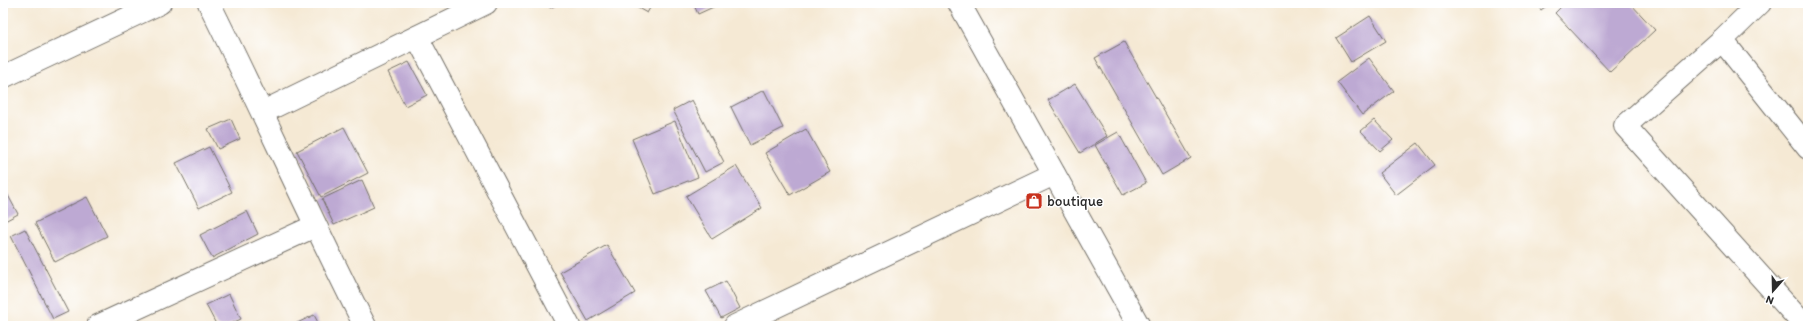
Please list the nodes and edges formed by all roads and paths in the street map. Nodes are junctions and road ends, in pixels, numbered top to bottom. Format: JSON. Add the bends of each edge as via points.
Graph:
{"nodes":[{"id":1,"x":160,"y":3,"type":"edge"},
{"id":2,"x":209,"y":3,"type":"edge"},
{"id":3,"x":486,"y":3,"type":"edge"},
{"id":4,"x":959,"y":3,"type":"edge"},
{"id":5,"x":1760,"y":3,"type":"edge"},
{"id":6,"x":417,"y":37,"type":"junction"},
{"id":7,"x":1722,"y":40,"type":"junction"},
{"id":8,"x":3,"y":77,"type":"edge"},
{"id":9,"x":263,"y":112,"type":"junction"},
{"id":10,"x":1808,"y":148,"type":"edge"},
{"id":11,"x":1054,"y":174,"type":"junction"},
{"id":12,"x":315,"y":226,"type":"junction"},
{"id":13,"x":98,"y":326,"type":"edge"},
{"id":14,"x":365,"y":326,"type":"edge"},
{"id":15,"x":569,"y":326,"type":"edge"},
{"id":16,"x":735,"y":326,"type":"edge"},
{"id":17,"x":1139,"y":326,"type":"edge"},
{"id":18,"x":1805,"y":326,"type":"edge"}],
"edges":[{"from":1,"to":8,"type":"main road"},
{"from":2,"to":9,"type":"main road"},
{"from":3,"to":6,"type":"main road"},
{"from":4,"to":11,"type":"main road"},
{"from":5,"to":7,"type":"main road"},
{"from":6,"to":9,"type":"main road"},
{"from":6,"to":15,"type":"main road"},
{"from":7,"to":10,"type":"main road"},
{"from":7,"to":18,"type":"main road","via":[[1625,126]]},
{"from":9,"to":12,"type":"main road"},
{"from":11,"to":16,"type":"main road"},
{"from":11,"to":17,"type":"main road"},
{"from":12,"to":13,"type":"main road"},
{"from":12,"to":14,"type":"main road"}]}
